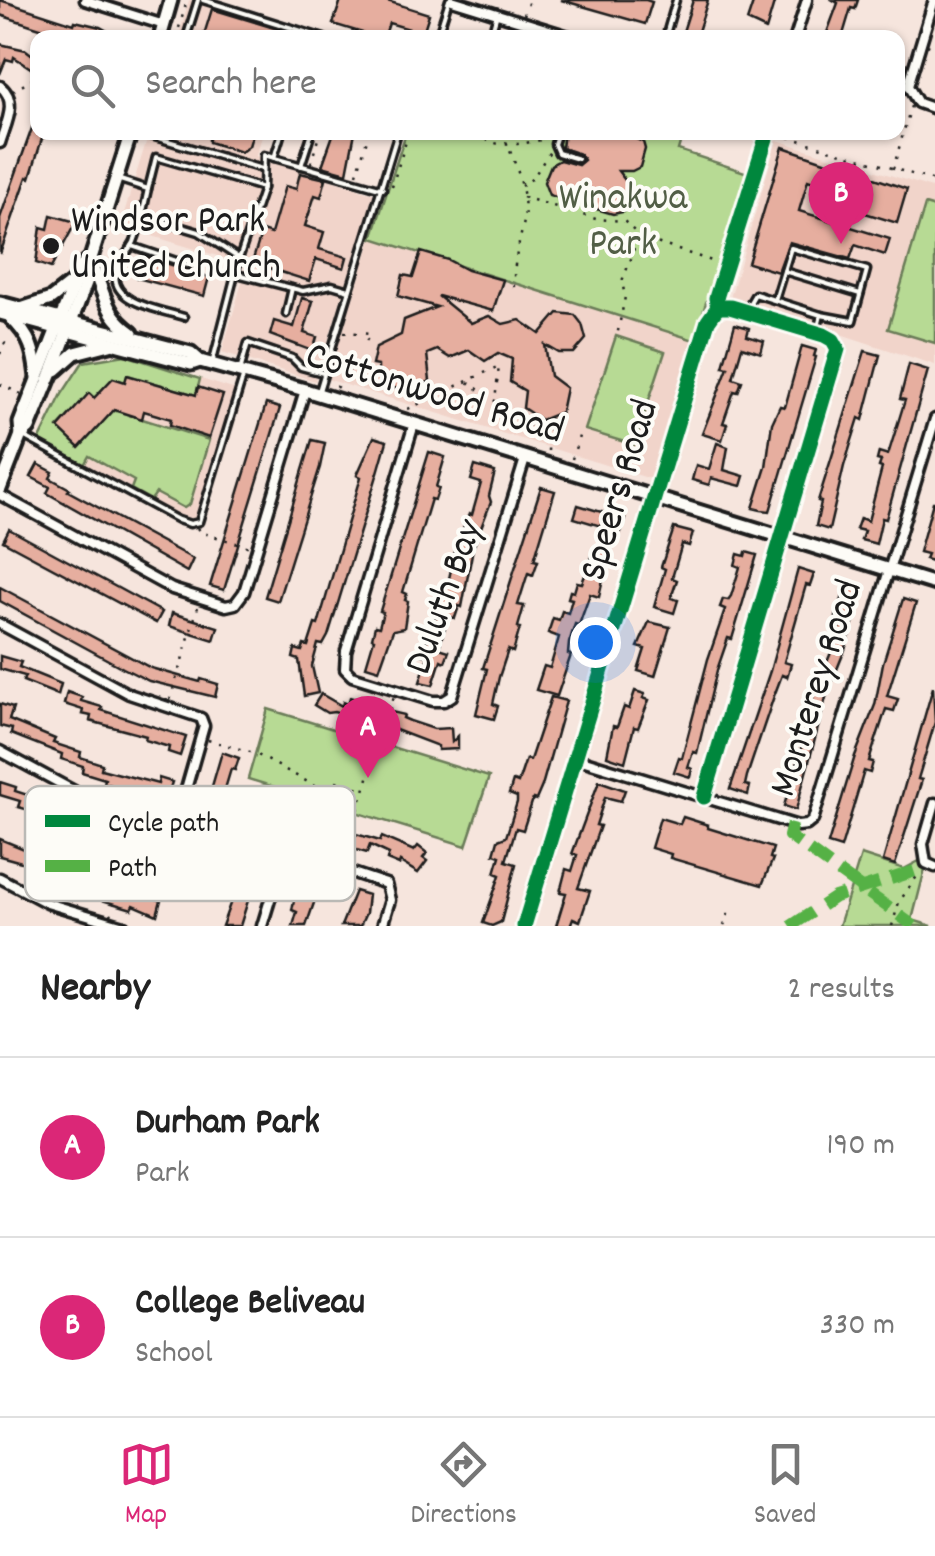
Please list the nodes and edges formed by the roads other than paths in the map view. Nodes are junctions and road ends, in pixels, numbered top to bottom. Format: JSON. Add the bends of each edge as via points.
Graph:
{"nodes":[{"id":1,"x":85,"y":0,"type":"edge"},
{"id":2,"x":171,"y":0,"type":"edge"},
{"id":3,"x":200,"y":0,"type":"edge"},
{"id":4,"x":450,"y":0,"type":"edge"},
{"id":5,"x":676,"y":0,"type":"edge"},
{"id":6,"x":807,"y":0,"type":"edge"},
{"id":7,"x":934,"y":0,"type":"edge"},
{"id":8,"x":497,"y":14,"type":"junction"},
{"id":9,"x":160,"y":30,"type":"edge"},
{"id":10,"x":162,"y":30,"type":"edge"},
{"id":11,"x":189,"y":30,"type":"edge"},
{"id":12,"x":298,"y":30,"type":"edge"},
{"id":13,"x":441,"y":30,"type":"edge"},
{"id":14,"x":492,"y":30,"type":"edge"},
{"id":15,"x":548,"y":30,"type":"edge"},
{"id":16,"x":667,"y":30,"type":"edge"},
{"id":17,"x":798,"y":30,"type":"edge"},
{"id":18,"x":0,"y":86,"type":"edge"},
{"id":19,"x":935,"y":109,"type":"edge"},
{"id":20,"x":132,"y":140,"type":"edge"},
{"id":21,"x":173,"y":140,"type":"edge"},
{"id":22,"x":280,"y":140,"type":"edge"},
{"id":23,"x":309,"y":140,"type":"edge"},
{"id":24,"x":396,"y":140,"type":"edge"},
{"id":25,"x":555,"y":140,"type":"edge"},
{"id":26,"x":0,"y":143,"type":"edge"},
{"id":27,"x":274,"y":158,"type":"junction"},
{"id":28,"x":578,"y":159,"type":"dead end"},
{"id":29,"x":301,"y":166,"type":"junction"},
{"id":30,"x":262,"y":169,"type":"junction"},
{"id":31,"x":117,"y":179,"type":"junction"},
{"id":32,"x":263,"y":188,"type":"junction"},
{"id":33,"x":148,"y":189,"type":"junction"},
{"id":34,"x":383,"y":189,"type":"junction"},
{"id":35,"x":142,"y":215,"type":"junction"},
{"id":36,"x":132,"y":246,"type":"junction"},
{"id":37,"x":238,"y":259,"type":"junction"},
{"id":38,"x":91,"y":262,"type":"junction"},
{"id":39,"x":188,"y":265,"type":"dead end"},
{"id":40,"x":784,"y":272,"type":"junction"},
{"id":41,"x":237,"y":274,"type":"junction"},
{"id":42,"x":76,"y":280,"type":"junction"},
{"id":43,"x":292,"y":288,"type":"junction"},
{"id":44,"x":349,"y":290,"type":"junction"},
{"id":45,"x":860,"y":294,"type":"junction"},
{"id":46,"x":775,"y":300,"type":"junction"},
{"id":47,"x":0,"y":303,"type":"edge"},
{"id":48,"x":21,"y":308,"type":"junction"},
{"id":49,"x":745,"y":311,"type":"junction"},
{"id":50,"x":4,"y":314,"type":"edge"},
{"id":51,"x":286,"y":314,"type":"dead end"},
{"id":52,"x":821,"y":314,"type":"junction"},
{"id":53,"x":184,"y":317,"type":"dead end"},
{"id":54,"x":64,"y":325,"type":"junction"},
{"id":55,"x":816,"y":333,"type":"junction"},
{"id":56,"x":139,"y":339,"type":"junction"},
{"id":57,"x":114,"y":343,"type":"junction"},
{"id":58,"x":206,"y":363,"type":"junction"},
{"id":59,"x":242,"y":371,"type":"junction"},
{"id":60,"x":324,"y":374,"type":"junction"},
{"id":61,"x":44,"y":378,"type":"junction"},
{"id":62,"x":311,"y":392,"type":"junction"},
{"id":63,"x":935,"y":418,"type":"edge"},
{"id":64,"x":414,"y":424,"type":"junction"},
{"id":65,"x":21,"y":435,"type":"junction"},
{"id":66,"x":525,"y":459,"type":"junction"},
{"id":67,"x":0,"y":492,"type":"edge"},
{"id":68,"x":654,"y":497,"type":"junction"},
{"id":69,"x":782,"y":537,"type":"junction"},
{"id":70,"x":889,"y":570,"type":"junction"},
{"id":71,"x":935,"y":584,"type":"edge"},
{"id":72,"x":0,"y":624,"type":"edge"},
{"id":73,"x":0,"y":751,"type":"edge"},
{"id":74,"x":575,"y":758,"type":"junction"},
{"id":75,"x":64,"y":786,"type":"edge"},
{"id":76,"x":187,"y":786,"type":"edge"},
{"id":77,"x":704,"y":797,"type":"junction"},
{"id":78,"x":935,"y":803,"type":"edge"},
{"id":79,"x":930,"y":865,"type":"edge"},
{"id":80,"x":355,"y":873,"type":"edge"},
{"id":81,"x":0,"y":878,"type":"edge"},
{"id":82,"x":25,"y":891,"type":"edge"},
{"id":83,"x":44,"y":901,"type":"edge"},
{"id":84,"x":270,"y":901,"type":"edge"},
{"id":85,"x":124,"y":926,"type":"edge"},
{"id":86,"x":262,"y":926,"type":"edge"},
{"id":87,"x":382,"y":926,"type":"edge"},
{"id":88,"x":524,"y":926,"type":"edge"}],
"edges":[{"from":1,"to":9,"type":"street"},
{"from":2,"to":10,"type":"street"},
{"from":3,"to":11,"type":"lane"},
{"from":3,"to":12,"type":"lane"},
{"from":4,"to":8,"type":"street"},
{"from":4,"to":13,"type":"lane"},
{"from":5,"to":16,"type":"lane"},
{"from":6,"to":17,"type":"street"},
{"from":7,"to":19,"type":"street","via":[[908,86],[913,99]]},
{"from":8,"to":14,"type":"lane"},
{"from":8,"to":15,"type":"street"},
{"from":18,"to":26,"type":"street","via":[[9,94],[10,111]]},
{"from":20,"to":31,"type":"street"},
{"from":21,"to":30,"type":"lane"},
{"from":22,"to":27,"type":"lane"},
{"from":23,"to":29,"type":"lane"},
{"from":24,"to":34,"type":"lane"},
{"from":25,"to":28,"type":"lane","via":[[558,152]]},
{"from":27,"to":29,"type":"lane"},
{"from":27,"to":30,"type":"lane","via":[[264,155]]},
{"from":29,"to":34,"type":"lane"},
{"from":30,"to":32,"type":"lane"},
{"from":31,"to":33,"type":"lane"},
{"from":31,"to":38,"type":"street"},
{"from":32,"to":33,"type":"lane","via":[[156,158]]},
{"from":32,"to":37,"type":"lane"},
{"from":33,"to":35,"type":"lane"},
{"from":34,"to":44,"type":"lane"},
{"from":35,"to":36,"type":"lane"},
{"from":35,"to":37,"type":"lane","via":[[199,232]]},
{"from":36,"to":39,"type":"lane"},
{"from":36,"to":53,"type":"lane","via":[[117,268],[123,295]]},
{"from":37,"to":41,"type":"lane"},
{"from":38,"to":42,"type":"street"},
{"from":38,"to":54,"type":"street"},
{"from":38,"to":56,"type":"street","via":[[109,312]]},
{"from":40,"to":45,"type":"lane"},
{"from":40,"to":45,"type":"lane","via":[[791,248],[867,270]]},
{"from":40,"to":46,"type":"lane"},
{"from":41,"to":43,"type":"lane"},
{"from":41,"to":58,"type":"lane"},
{"from":42,"to":48,"type":"street"},
{"from":42,"to":54,"type":"street"},
{"from":43,"to":44,"type":"lane"},
{"from":43,"to":51,"type":"lane"},
{"from":44,"to":60,"type":"lane"},
{"from":45,"to":52,"type":"lane","via":[[852,320]]},
{"from":46,"to":49,"type":"lane","via":[[756,294]]},
{"from":46,"to":52,"type":"lane"},
{"from":47,"to":48,"type":"street","name":"Cottonwood Road"},
{"from":48,"to":54,"type":"street","name":"Cottonwood Road"},
{"from":49,"to":55,"type":"street"},
{"from":49,"to":68,"type":"street","name":"Speers Road","via":[[718,307],[708,321]]},
{"from":50,"to":54,"type":"street","name":"Cottonwood Road"},
{"from":50,"to":61,"type":"street","via":[[26,332]]},
{"from":52,"to":55,"type":"lane"},
{"from":54,"to":56,"type":"street","name":"Cottonwood Road"},
{"from":54,"to":57,"type":"street","name":"Cottonwood Road"},
{"from":54,"to":61,"type":"street"},
{"from":55,"to":69,"type":"street","via":[[838,349]]},
{"from":56,"to":58,"type":"street","name":"Cottonwood Road"},
{"from":57,"to":58,"type":"street","name":"Cottonwood Road"},
{"from":57,"to":61,"type":"street","via":[[76,353]]},
{"from":58,"to":59,"type":"street","name":"Cottonwood Road"},
{"from":59,"to":60,"type":"lane","via":[[248,344]]},
{"from":59,"to":62,"type":"street","name":"Cottonwood Road"},
{"from":59,"to":65,"type":"lane","via":[[202,516],[192,524]]},
{"from":60,"to":62,"type":"lane"},
{"from":61,"to":65,"type":"street","via":[[20,423]]},
{"from":62,"to":64,"type":"street","name":"Cottonwood Road"},
{"from":62,"to":67,"type":"street","via":[[240,600],[226,606],[172,589]]},
{"from":63,"to":70,"type":"street"},
{"from":64,"to":66,"type":"street","name":"Cottonwood Road"},
{"from":64,"to":66,"type":"street","name":"Duluth Bay","via":[[344,660],[352,676],[433,700],[452,696]]},
{"from":65,"to":67,"type":"street"},
{"from":66,"to":68,"type":"street","name":"Cottonwood Road"},
{"from":68,"to":69,"type":"street","name":"Cottonwood Road"},
{"from":68,"to":74,"type":"street","name":"Speers Road"},
{"from":69,"to":70,"type":"street","name":"Cottonwood Road"},
{"from":69,"to":77,"type":"street"},
{"from":70,"to":71,"type":"street","name":"Cottonwood Road"},
{"from":70,"to":77,"type":"street","name":"Monterey Road","via":[[813,820],[798,826]]},
{"from":72,"to":76,"type":"street","via":[[129,694],[201,718],[202,738]]},
{"from":73,"to":75,"type":"street"},
{"from":74,"to":77,"type":"street","name":"Monterey Road"},
{"from":74,"to":88,"type":"street","name":"Speers Road"},
{"from":78,"to":79,"type":"street","via":[[922,844]]},
{"from":80,"to":87,"type":"street","via":[[386,884],[390,900]]},
{"from":81,"to":82,"type":"street"},
{"from":83,"to":85,"type":"street"},
{"from":84,"to":86,"type":"street"}]}
